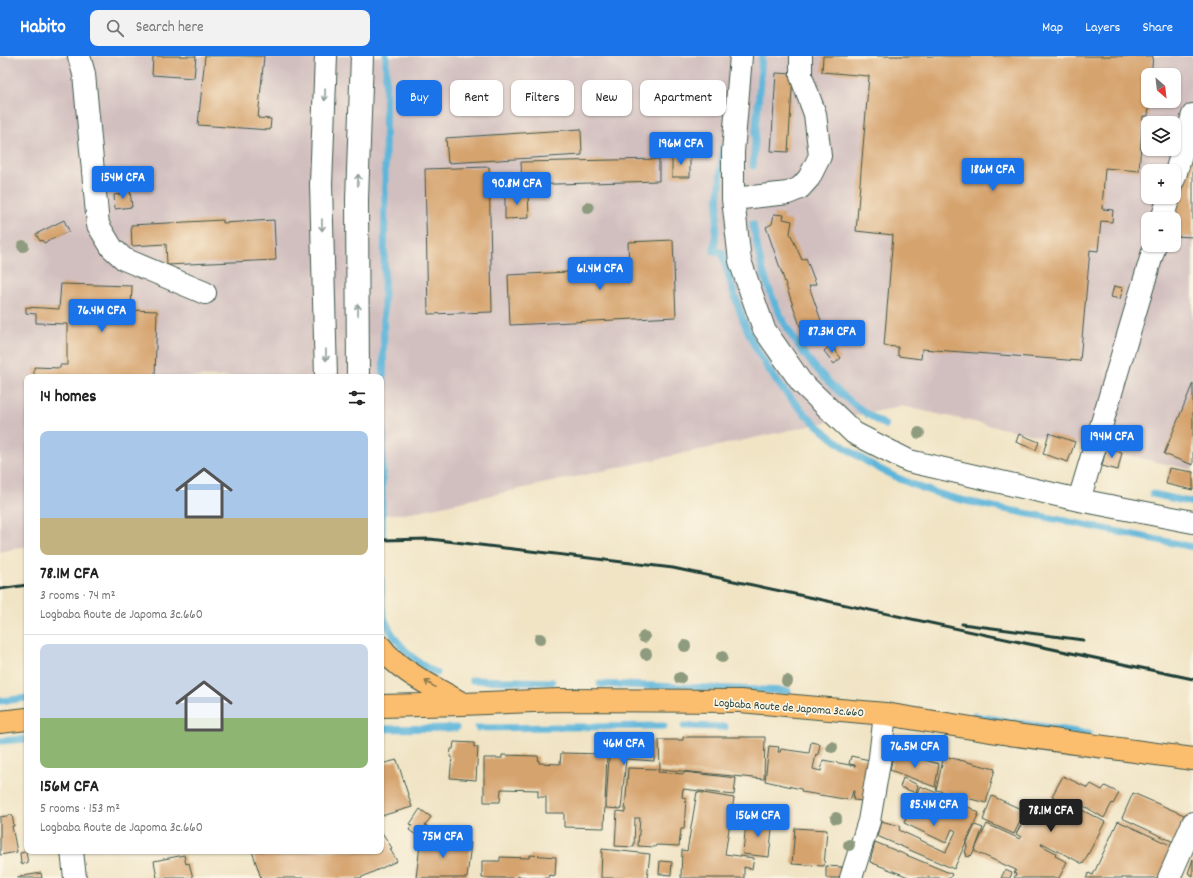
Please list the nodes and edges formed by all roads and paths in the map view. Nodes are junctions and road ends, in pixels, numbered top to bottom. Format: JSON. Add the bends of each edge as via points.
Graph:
{"nodes":[{"id":1,"x":79,"y":56,"type":"edge"},
{"id":2,"x":326,"y":56,"type":"edge"},
{"id":3,"x":362,"y":56,"type":"edge"},
{"id":4,"x":741,"y":56,"type":"edge"},
{"id":5,"x":801,"y":56,"type":"edge"},
{"id":6,"x":1193,"y":115,"type":"edge"},
{"id":7,"x":1178,"y":164,"type":"edge"},
{"id":8,"x":733,"y":199,"type":"junction"},
{"id":9,"x":1153,"y":252,"type":"edge"},
{"id":10,"x":205,"y":293,"type":"dead end"},
{"id":11,"x":326,"y":374,"type":"edge"},
{"id":12,"x":358,"y":374,"type":"edge"},
{"id":13,"x":1080,"y":500,"type":"junction"},
{"id":14,"x":1193,"y":522,"type":"edge"},
{"id":15,"x":384,"y":649,"type":"edge"},
{"id":16,"x":463,"y":704,"type":"junction"},
{"id":17,"x":384,"y":705,"type":"edge"},
{"id":18,"x":885,"y":714,"type":"junction"},
{"id":19,"x":24,"y":719,"type":"edge"},
{"id":20,"x":0,"y":722,"type":"edge"},
{"id":21,"x":1193,"y":760,"type":"edge"},
{"id":22,"x":1193,"y":823,"type":"edge"},
{"id":23,"x":72,"y":854,"type":"edge"},
{"id":24,"x":75,"y":878,"type":"edge"},
{"id":25,"x":851,"y":878,"type":"edge"},
{"id":26,"x":1168,"y":878,"type":"edge"}],
"edges":[{"from":1,"to":10,"type":"street","via":[[84,74],[98,225],[112,248],[124,259]]},
{"from":2,"to":11,"type":"street","one_way":true,"via":[[322,184]]},
{"from":12,"to":3,"type":"street","one_way":true,"via":[[358,200]]},
{"from":4,"to":8,"type":"street","via":[[733,152]]},
{"from":5,"to":8,"type":"street","via":[[801,76],[815,114],[820,156],[809,178],[800,188],[788,192]]},
{"from":6,"to":7,"type":"street"},
{"from":8,"to":13,"type":"street","via":[[740,261],[764,329],[801,382],[854,433],[909,461]]},
{"from":9,"to":13,"type":"street"},
{"from":13,"to":14,"type":"street"},
{"from":16,"to":15,"type":"main road","one_way":true,"via":[[410,673]]},
{"from":16,"to":17,"type":"main road","name":"Logbaba Route de Japoma 3c.660"},
{"from":16,"to":18,"type":"main road","name":"Logbaba Route de Japoma 3c.660","via":[[559,700],[740,701]]},
{"from":18,"to":21,"type":"main road","name":"Logbaba Route de Japoma 3c.660"},
{"from":18,"to":25,"type":"street","via":[[869,821]]},
{"from":19,"to":20,"type":"main road"},
{"from":22,"to":26,"type":"street"},
{"from":23,"to":24,"type":"street"}]}
